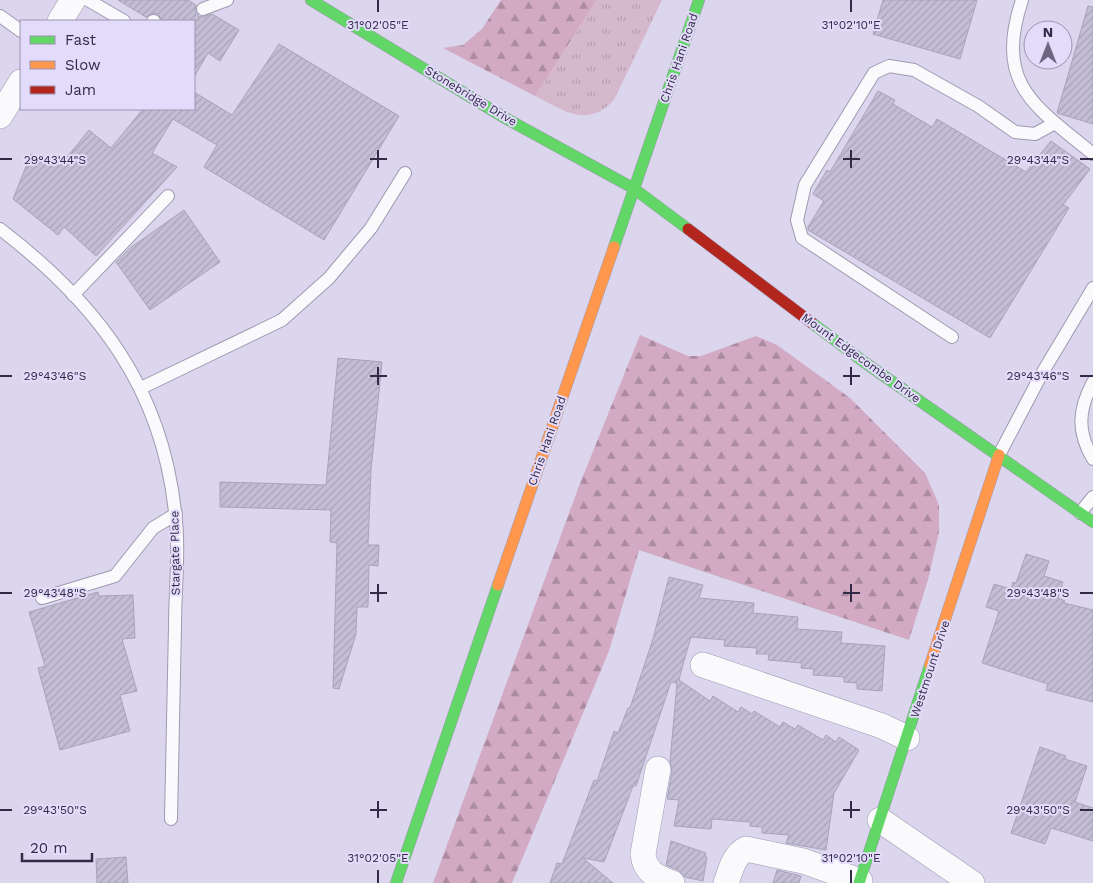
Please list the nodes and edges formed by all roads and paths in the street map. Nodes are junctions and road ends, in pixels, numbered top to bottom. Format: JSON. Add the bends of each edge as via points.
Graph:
{"nodes":[{"id":1,"x":73,"y":0,"type":"edge"},
{"id":2,"x":88,"y":0,"type":"edge"},
{"id":3,"x":228,"y":0,"type":"edge"},
{"id":4,"x":311,"y":0,"type":"edge"},
{"id":5,"x":699,"y":0,"type":"edge"},
{"id":6,"x":1022,"y":0,"type":"edge"},
{"id":7,"x":203,"y":9,"type":"dead end"},
{"id":8,"x":0,"y":16,"type":"edge"},
{"id":9,"x":61,"y":20,"type":"edge"},
{"id":10,"x":121,"y":20,"type":"edge"},
{"id":11,"x":20,"y":30,"type":"edge"},
{"id":12,"x":20,"y":84,"type":"edge"},
{"id":13,"x":0,"y":116,"type":"edge"},
{"id":14,"x":1055,"y":123,"type":"junction"},
{"id":15,"x":1093,"y":154,"type":"edge"},
{"id":16,"x":405,"y":173,"type":"dead end"},
{"id":17,"x":633,"y":188,"type":"junction"},
{"id":18,"x":168,"y":196,"type":"dead end"},
{"id":19,"x":0,"y":229,"type":"edge"},
{"id":20,"x":1093,"y":288,"type":"edge"},
{"id":21,"x":73,"y":295,"type":"junction"},
{"id":22,"x":952,"y":337,"type":"dead end"},
{"id":23,"x":1093,"y":382,"type":"edge"},
{"id":24,"x":141,"y":388,"type":"junction"},
{"id":25,"x":999,"y":455,"type":"junction"},
{"id":26,"x":1093,"y":460,"type":"edge"},
{"id":27,"x":1093,"y":497,"type":"edge"},
{"id":28,"x":1080,"y":513,"type":"junction"},
{"id":29,"x":176,"y":514,"type":"junction"},
{"id":30,"x":1093,"y":522,"type":"edge"},
{"id":31,"x":42,"y":598,"type":"dead end"},
{"id":32,"x":703,"y":665,"type":"dead end"},
{"id":33,"x":907,"y":738,"type":"junction"},
{"id":34,"x":658,"y":769,"type":"dead end"},
{"id":35,"x":171,"y":819,"type":"dead end"},
{"id":36,"x":880,"y":820,"type":"junction"},
{"id":37,"x":859,"y":882,"type":"edge"},
{"id":38,"x":396,"y":883,"type":"edge"},
{"id":39,"x":672,"y":883,"type":"edge"},
{"id":40,"x":726,"y":883,"type":"edge"},
{"id":41,"x":972,"y":883,"type":"edge"}],
"edges":[{"from":1,"to":9,"type":"street"},
{"from":2,"to":10,"type":"lane"},
{"from":3,"to":7,"type":"lane"},
{"from":4,"to":17,"type":"street","name":"Stonebridge Drive","via":[[505,118]]},
{"from":5,"to":17,"type":"street","name":"Chris Hani Road"},
{"from":6,"to":14,"type":"lane","via":[[1012,52],[1019,81],[1035,107]]},
{"from":8,"to":11,"type":"lane"},
{"from":12,"to":13,"type":"street"},
{"from":14,"to":15,"type":"lane"},
{"from":14,"to":22,"type":"lane","via":[[1035,134],[1015,132],[978,106],[914,70],[889,66],[874,73],[805,185],[797,220],[802,238]]},
{"from":16,"to":24,"type":"lane","via":[[370,228],[335,271],[282,320]]},
{"from":17,"to":25,"type":"street","name":"Mount Edgecombe Drive","via":[[849,351]]},
{"from":17,"to":38,"type":"street","name":"Chris Hani Road"},
{"from":18,"to":21,"type":"lane"},
{"from":19,"to":21,"type":"lane","name":"Stargate Place"},
{"from":20,"to":25,"type":"lane","via":[[1041,375]]},
{"from":21,"to":24,"type":"lane","name":"Stargate Place","via":[[88,309],[130,366]]},
{"from":23,"to":26,"type":"lane","via":[[1083,401],[1081,423]]},
{"from":24,"to":29,"type":"lane","name":"Stargate Place","via":[[162,441]]},
{"from":25,"to":28,"type":"street","name":"Mount Edgecombe Drive"},
{"from":25,"to":33,"type":"street","name":"Westmount Drive"},
{"from":27,"to":28,"type":"lane"},
{"from":28,"to":30,"type":"street","name":"Mount Edgecombe Drive"},
{"from":29,"to":31,"type":"lane","via":[[153,528],[115,576]]},
{"from":29,"to":35,"type":"lane","name":"Stargate Place"},
{"from":32,"to":33,"type":"street","via":[[882,726]]},
{"from":33,"to":36,"type":"street","name":"Westmount Drive"},
{"from":34,"to":39,"type":"street","via":[[643,854],[644,866],[650,873]]},
{"from":36,"to":37,"type":"street","name":"Westmount Drive"},
{"from":36,"to":41,"type":"street"},
{"from":37,"to":40,"type":"street","via":[[803,861],[746,849],[734,860]]}]}
